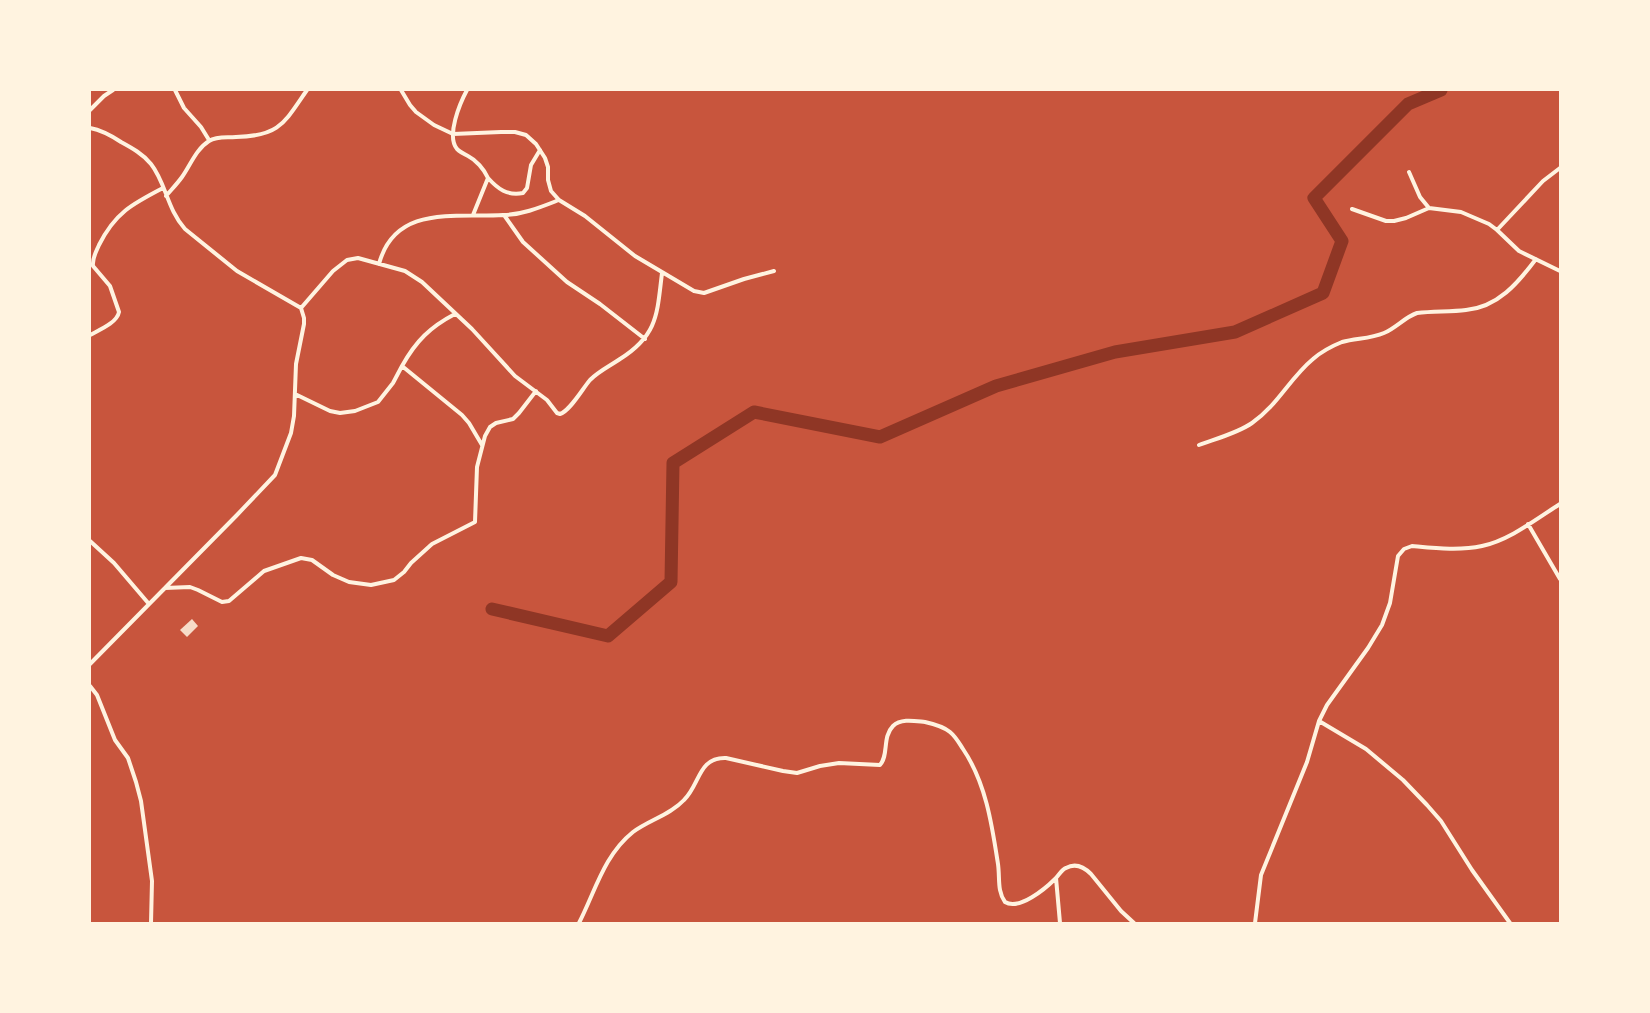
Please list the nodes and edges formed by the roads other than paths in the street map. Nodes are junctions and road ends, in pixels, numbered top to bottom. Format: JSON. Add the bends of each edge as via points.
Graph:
{"nodes":[{"id":1,"x":113,"y":90,"type":"edge"},
{"id":2,"x":175,"y":90,"type":"edge"},
{"id":3,"x":308,"y":90,"type":"edge"},
{"id":4,"x":401,"y":90,"type":"edge"},
{"id":5,"x":467,"y":90,"type":"edge"},
{"id":6,"x":90,"y":110,"type":"edge"},
{"id":7,"x":90,"y":128,"type":"edge"},
{"id":8,"x":453,"y":134,"type":"junction"},
{"id":9,"x":209,"y":140,"type":"junction"},
{"id":10,"x":540,"y":150,"type":"junction"},
{"id":11,"x":1560,"y":168,"type":"edge"},
{"id":12,"x":1409,"y":172,"type":"dead end"},
{"id":13,"x":488,"y":178,"type":"junction"},
{"id":14,"x":163,"y":188,"type":"junction"},
{"id":15,"x":166,"y":196,"type":"junction"},
{"id":16,"x":559,"y":200,"type":"junction"},
{"id":17,"x":1429,"y":208,"type":"junction"},
{"id":18,"x":1352,"y":209,"type":"dead end"},
{"id":19,"x":473,"y":215,"type":"junction"},
{"id":20,"x":504,"y":216,"type":"junction"},
{"id":21,"x":1497,"y":230,"type":"junction"},
{"id":22,"x":1536,"y":260,"type":"junction"},
{"id":23,"x":379,"y":264,"type":"junction"},
{"id":24,"x":774,"y":271,"type":"dead end"},
{"id":25,"x":1560,"y":271,"type":"edge"},
{"id":26,"x":662,"y":273,"type":"junction"},
{"id":27,"x":301,"y":308,"type":"junction"},
{"id":28,"x":455,"y":314,"type":"junction"},
{"id":29,"x":90,"y":336,"type":"edge"},
{"id":30,"x":644,"y":339,"type":"junction"},
{"id":31,"x":402,"y":366,"type":"junction"},
{"id":32,"x":536,"y":392,"type":"junction"},
{"id":33,"x":295,"y":394,"type":"junction"},
{"id":34,"x":482,"y":445,"type":"junction"},
{"id":35,"x":1199,"y":445,"type":"dead end"},
{"id":36,"x":1560,"y":504,"type":"edge"},
{"id":37,"x":1528,"y":524,"type":"junction"},
{"id":38,"x":90,"y":541,"type":"edge"},
{"id":39,"x":1560,"y":579,"type":"edge"},
{"id":40,"x":165,"y":588,"type":"junction"},
{"id":41,"x":149,"y":604,"type":"junction"},
{"id":42,"x":90,"y":664,"type":"edge"},
{"id":43,"x":90,"y":686,"type":"edge"},
{"id":44,"x":1319,"y":721,"type":"junction"},
{"id":45,"x":1056,"y":878,"type":"junction"},
{"id":46,"x":151,"y":923,"type":"edge"},
{"id":47,"x":579,"y":923,"type":"edge"},
{"id":48,"x":1060,"y":923,"type":"edge"},
{"id":49,"x":1134,"y":923,"type":"edge"},
{"id":50,"x":1255,"y":923,"type":"edge"},
{"id":51,"x":1510,"y":923,"type":"edge"}],
"edges":[{"from":1,"to":6,"type":"street"},
{"from":2,"to":9,"type":"street","via":[[184,108]]},
{"from":3,"to":9,"type":"street","via":[[276,129],[252,136]]},
{"from":4,"to":8,"type":"street","via":[[416,112]]},
{"from":5,"to":8,"type":"street","via":[[458,110]]},
{"from":7,"to":14,"type":"street","via":[[112,136],[145,157]]},
{"from":8,"to":10,"type":"street","via":[[514,132],[526,135]]},
{"from":8,"to":13,"type":"street","via":[[457,149],[476,162]]},
{"from":9,"to":15,"type":"street","via":[[194,156],[183,176]]},
{"from":10,"to":13,"type":"street","via":[[531,165],[527,188],[523,193],[516,195],[505,192]]},
{"from":10,"to":16,"type":"street","via":[[548,167],[551,191]]},
{"from":11,"to":21,"type":"street","via":[[1543,181]]},
{"from":12,"to":17,"type":"street","via":[[1420,197]]},
{"from":13,"to":19,"type":"street"},
{"from":14,"to":15,"type":"street"},
{"from":14,"to":29,"type":"street","via":[[124,210],[104,234],[93,258],[93,266],[110,286],[119,316]]},
{"from":15,"to":27,"type":"street","via":[[179,222],[215,254],[252,281]]},
{"from":16,"to":20,"type":"street","via":[[525,212]]},
{"from":16,"to":26,"type":"street"},
{"from":17,"to":18,"type":"street","via":[[1394,221],[1386,221]]},
{"from":17,"to":21,"type":"street","via":[[1461,212]]},
{"from":19,"to":20,"type":"street"},
{"from":19,"to":23,"type":"street","via":[[425,218],[406,225],[387,244]]},
{"from":20,"to":30,"type":"street","via":[[523,242],[568,282]]},
{"from":21,"to":22,"type":"street","via":[[1519,251]]},
{"from":22,"to":25,"type":"street"},
{"from":22,"to":35,"type":"street","via":[[1520,281],[1492,303],[1468,310],[1412,314],[1381,334],[1342,342],[1329,348],[1301,370],[1269,408],[1251,424]]},
{"from":23,"to":27,"type":"street","via":[[358,258],[347,260],[333,271]]},
{"from":23,"to":28,"type":"street","via":[[414,276]]},
{"from":24,"to":26,"type":"street","via":[[704,293],[694,292]]},
{"from":26,"to":30,"type":"street","via":[[655,321]]},
{"from":27,"to":33,"type":"street","via":[[304,318],[296,364]]},
{"from":28,"to":31,"type":"street","via":[[429,330],[417,341]]},
{"from":28,"to":32,"type":"street","via":[[516,376]]},
{"from":30,"to":32,"type":"street","via":[[599,372],[563,413],[557,413],[547,400]]},
{"from":31,"to":33,"type":"street","via":[[378,402],[355,411],[340,413]]},
{"from":31,"to":34,"type":"street","via":[[462,415]]},
{"from":32,"to":34,"type":"street","via":[[513,419],[490,427]]},
{"from":33,"to":40,"type":"street","via":[[291,433],[275,474]]},
{"from":34,"to":40,"type":"street","via":[[477,467],[475,522],[432,544],[394,580],[372,586],[349,582],[333,575],[312,560],[301,558],[264,571],[225,602],[190,587]]},
{"from":36,"to":37,"type":"street"},
{"from":37,"to":39,"type":"street"},
{"from":37,"to":44,"type":"street","via":[[1512,534],[1482,546],[1465,549],[1412,546],[1404,549],[1398,556],[1390,603],[1382,625],[1327,705]]},
{"from":38,"to":41,"type":"street","via":[[114,563]]},
{"from":40,"to":41,"type":"street"},
{"from":41,"to":42,"type":"street"},
{"from":43,"to":46,"type":"street","via":[[97,695],[111,732],[128,758],[141,801],[152,881]]},
{"from":44,"to":50,"type":"street","via":[[1304,769],[1261,876]]},
{"from":44,"to":51,"type":"street","via":[[1366,749],[1403,780],[1441,821]]},
{"from":45,"to":47,"type":"street","via":[[1027,900],[1013,905],[1005,902],[1000,892],[994,834],[977,772],[970,759],[951,732],[943,727],[927,722],[901,721],[893,725],[888,734],[880,765],[839,763],[797,773],[726,758],[711,760],[686,799],[634,832],[612,854]]},
{"from":45,"to":48,"type":"street"},
{"from":45,"to":49,"type":"street","via":[[1065,868],[1085,868],[1120,911]]}]}
